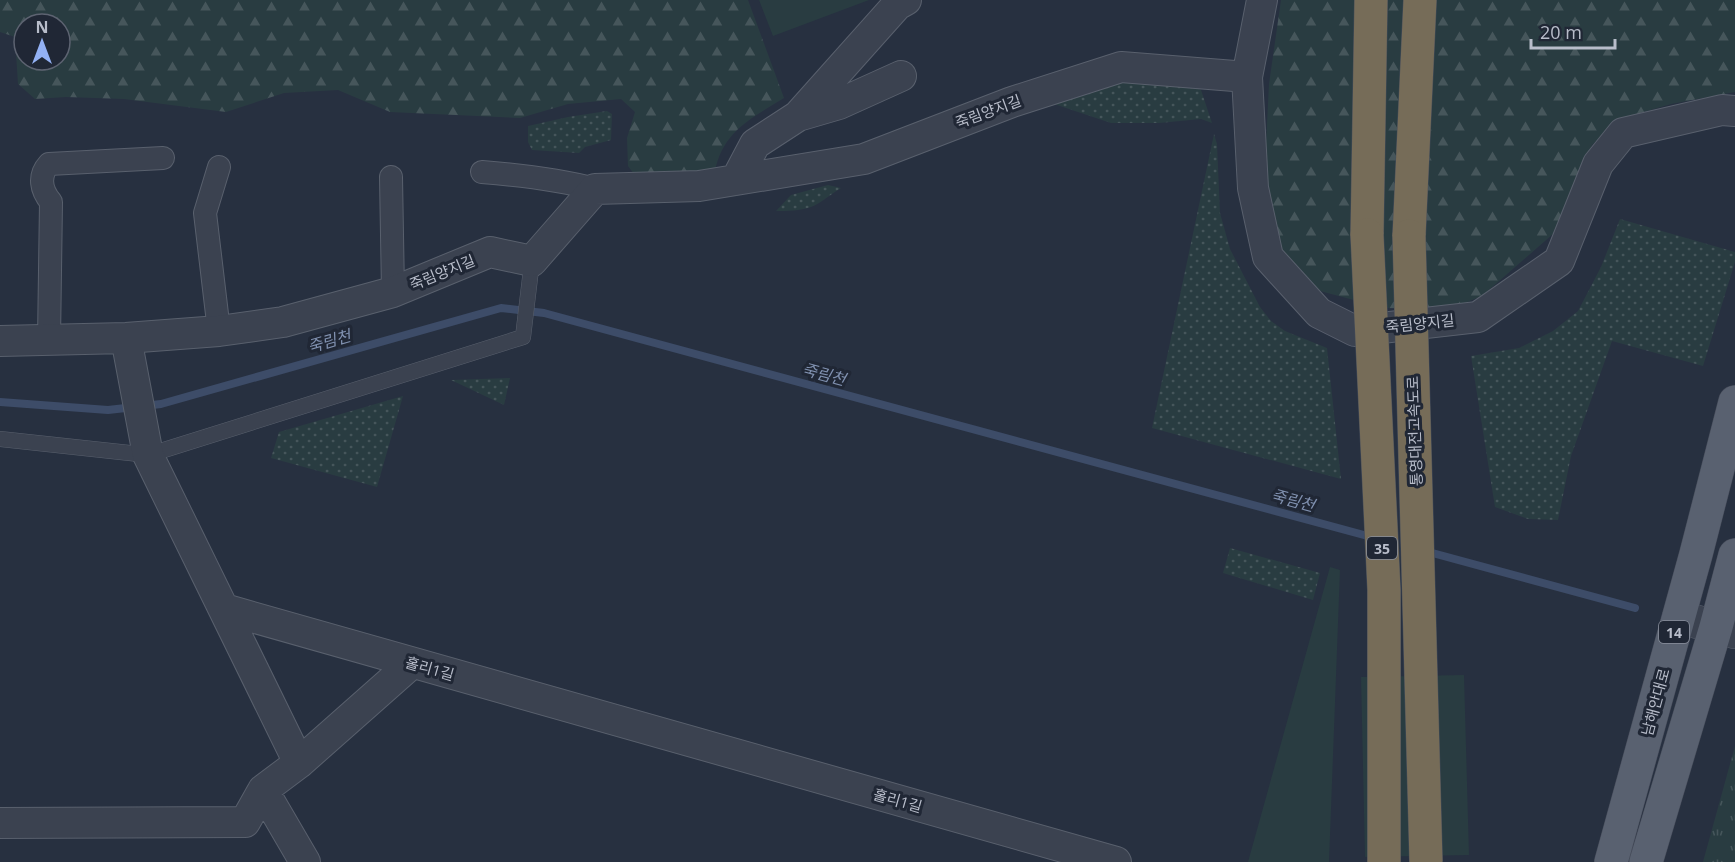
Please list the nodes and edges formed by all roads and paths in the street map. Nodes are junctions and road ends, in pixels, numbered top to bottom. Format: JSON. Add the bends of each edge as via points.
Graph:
{"nodes":[{"id":1,"x":1262,"y":0,"type":"edge"},
{"id":2,"x":1371,"y":0,"type":"edge"},
{"id":3,"x":1420,"y":0,"type":"edge"},
{"id":4,"x":900,"y":2,"type":"edge"},
{"id":5,"x":901,"y":76,"type":"dead end"},
{"id":6,"x":1247,"y":77,"type":"junction"},
{"id":7,"x":1735,"y":111,"type":"edge"},
{"id":8,"x":798,"y":116,"type":"junction"},
{"id":9,"x":163,"y":158,"type":"dead end"},
{"id":10,"x":219,"y":167,"type":"dead end"},
{"id":11,"x":482,"y":172,"type":"dead end"},
{"id":12,"x":391,"y":177,"type":"dead end"},
{"id":13,"x":736,"y":180,"type":"junction"},
{"id":14,"x":595,"y":189,"type":"junction"},
{"id":15,"x":531,"y":269,"type":"junction"},
{"id":16,"x":393,"y":292,"type":"junction"},
{"id":17,"x":219,"y":332,"type":"junction"},
{"id":18,"x":49,"y":340,"type":"junction"},
{"id":19,"x":0,"y":341,"type":"edge"},
{"id":20,"x":128,"y":351,"type":"junction"},
{"id":21,"x":1735,"y":402,"type":"edge"},
{"id":22,"x":0,"y":439,"type":"edge"},
{"id":23,"x":145,"y":441,"type":"junction"},
{"id":24,"x":1735,"y":555,"type":"edge"},
{"id":25,"x":224,"y":609,"type":"junction"},
{"id":26,"x":1678,"y":617,"type":"junction"},
{"id":27,"x":1726,"y":629,"type":"edge"},
{"id":28,"x":412,"y":663,"type":"junction"},
{"id":29,"x":299,"y":763,"type":"junction"},
{"id":30,"x":263,"y":790,"type":"junction"},
{"id":31,"x":0,"y":823,"type":"edge"},
{"id":32,"x":305,"y":862,"type":"edge"},
{"id":33,"x":1116,"y":862,"type":"edge"},
{"id":34,"x":1384,"y":862,"type":"edge"},
{"id":35,"x":1426,"y":862,"type":"edge"},
{"id":36,"x":1611,"y":862,"type":"edge"},
{"id":37,"x":1646,"y":862,"type":"edge"}],
"edges":[{"from":1,"to":6,"type":"street"},
{"from":2,"to":34,"type":"highway","number":"35","bridge":true,"via":[[1367,234],[1384,590]]},
{"from":3,"to":35,"type":"highway","name":"통영대전고속도로","number":"35","bridge":true,"via":[[1409,236]]},
{"from":4,"to":8,"type":"street"},
{"from":5,"to":8,"type":"street","via":[[839,104]]},
{"from":6,"to":7,"type":"street","name":"죽림양지길","via":[[1253,188],[1268,257],[1319,313],[1355,331],[1478,317],[1559,261],[1598,164],[1623,133]]},
{"from":6,"to":13,"type":"street","name":"죽림양지길","via":[[1121,67],[1012,102],[864,159]]},
{"from":8,"to":13,"type":"street","via":[[755,144]]},
{"from":9,"to":18,"type":"street","via":[[49,164],[42,171],[42,184],[51,202]]},
{"from":10,"to":17,"type":"street","via":[[205,213]]},
{"from":11,"to":14,"type":"street","via":[[546,178]]},
{"from":12,"to":16,"type":"street"},
{"from":13,"to":14,"type":"street","name":"죽림양지길","via":[[699,186]]},
{"from":14,"to":15,"type":"street"},
{"from":15,"to":16,"type":"street","name":"죽림양지길","via":[[490,252]]},
{"from":15,"to":23,"type":"lane","via":[[523,337]]},
{"from":16,"to":17,"type":"street","name":"죽림양지길","via":[[283,322]]},
{"from":17,"to":20,"type":"street","name":"죽림양지길"},
{"from":18,"to":19,"type":"street","name":"죽림양지길"},
{"from":18,"to":20,"type":"street","name":"죽림양지길"},
{"from":20,"to":23,"type":"street"},
{"from":21,"to":26,"type":"main road","name":"남해안대로","number":"14"},
{"from":22,"to":23,"type":"lane"},
{"from":23,"to":25,"type":"street"},
{"from":24,"to":27,"type":"main road","number":"14"},
{"from":25,"to":28,"type":"street","name":"홀리1길"},
{"from":25,"to":29,"type":"street"},
{"from":26,"to":27,"type":"street"},
{"from":26,"to":36,"type":"main road","name":"남해안대로","number":"14"},
{"from":27,"to":37,"type":"main road","number":"14"},
{"from":28,"to":29,"type":"street"},
{"from":28,"to":33,"type":"street","name":"홀리1길"},
{"from":29,"to":30,"type":"street"},
{"from":30,"to":31,"type":"street","via":[[245,822]]},
{"from":30,"to":32,"type":"street"}]}
